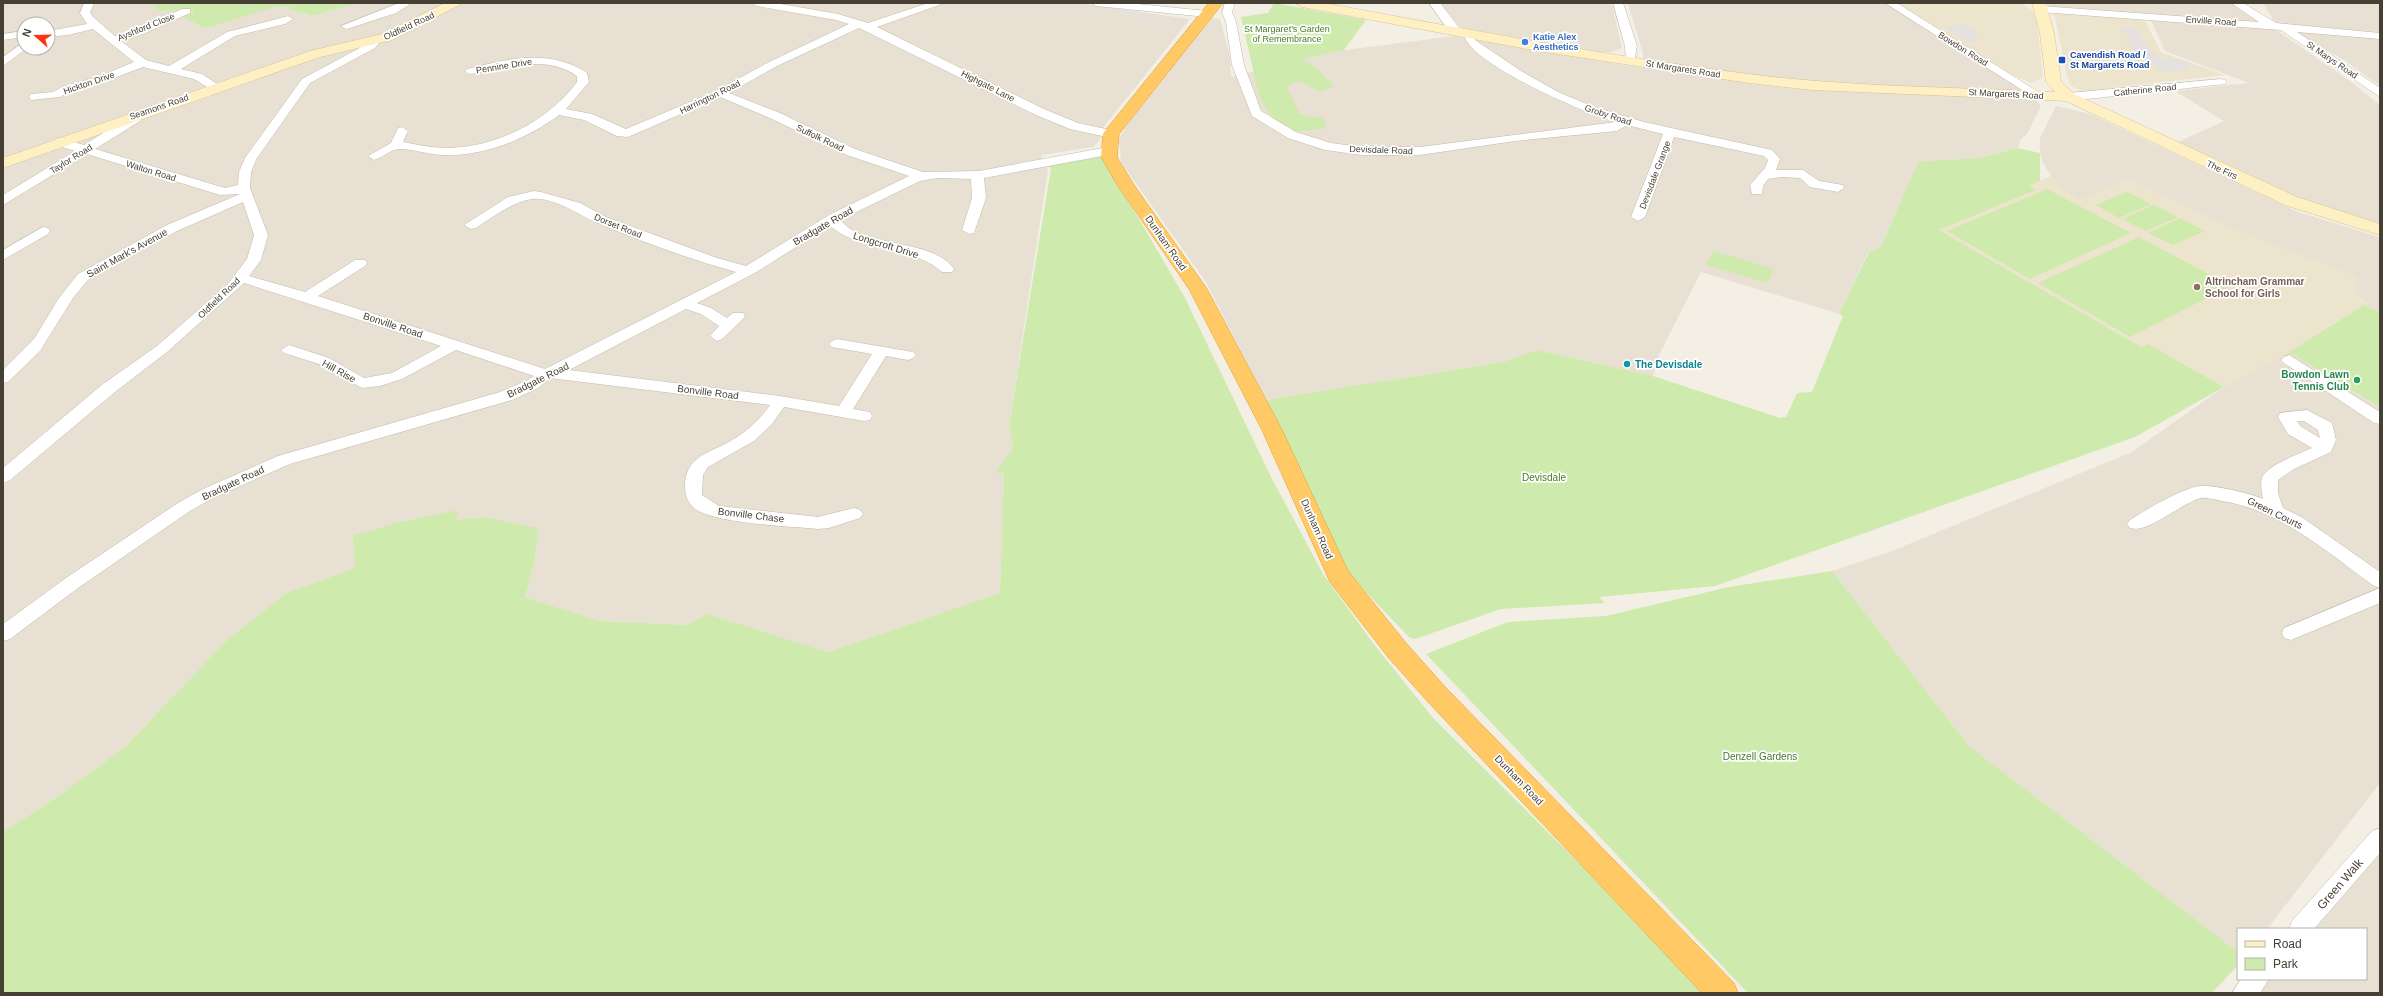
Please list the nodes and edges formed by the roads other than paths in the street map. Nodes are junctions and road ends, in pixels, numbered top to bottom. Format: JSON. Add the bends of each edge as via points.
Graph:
{"nodes":[{"id":1,"x":89,"y":3,"type":"edge"},
{"id":2,"x":407,"y":3,"type":"edge"},
{"id":3,"x":456,"y":3,"type":"edge"},
{"id":4,"x":757,"y":3,"type":"edge"},
{"id":5,"x":940,"y":3,"type":"edge"},
{"id":6,"x":1096,"y":3,"type":"edge"},
{"id":7,"x":1230,"y":3,"type":"edge"},
{"id":8,"x":1302,"y":3,"type":"edge"},
{"id":9,"x":1434,"y":3,"type":"edge"},
{"id":10,"x":1618,"y":3,"type":"edge"},
{"id":11,"x":1890,"y":3,"type":"edge"},
{"id":12,"x":2236,"y":3,"type":"edge"},
{"id":13,"x":835,"y":4,"type":"dead end"},
{"id":14,"x":2038,"y":5,"type":"edge"},
{"id":15,"x":2254,"y":7,"type":"edge"},
{"id":16,"x":1212,"y":8,"type":"edge"},
{"id":17,"x":179,"y":12,"type":"dead end"},
{"id":18,"x":288,"y":19,"type":"dead end"},
{"id":19,"x":858,"y":24,"type":"junction"},
{"id":20,"x":94,"y":25,"type":"junction"},
{"id":21,"x":345,"y":26,"type":"dead end"},
{"id":22,"x":2278,"y":26,"type":"junction"},
{"id":23,"x":1455,"y":32,"type":"junction"},
{"id":24,"x":56,"y":33,"type":"edge"},
{"id":25,"x":1469,"y":34,"type":"junction"},
{"id":26,"x":16,"y":35,"type":"edge"},
{"id":27,"x":2380,"y":36,"type":"edge"},
{"id":28,"x":3,"y":37,"type":"edge"},
{"id":29,"x":112,"y":40,"type":"junction"},
{"id":30,"x":375,"y":41,"type":"junction"},
{"id":31,"x":16,"y":51,"type":"edge"},
{"id":32,"x":316,"y":54,"type":"junction"},
{"id":33,"x":344,"y":60,"type":"junction"},
{"id":34,"x":1630,"y":61,"type":"junction"},
{"id":35,"x":3,"y":62,"type":"edge"},
{"id":36,"x":142,"y":63,"type":"junction"},
{"id":37,"x":170,"y":70,"type":"junction"},
{"id":38,"x":469,"y":72,"type":"dead end"},
{"id":39,"x":2221,"y":82,"type":"dead end"},
{"id":40,"x":216,"y":88,"type":"junction"},
{"id":41,"x":720,"y":93,"type":"junction"},
{"id":42,"x":2380,"y":93,"type":"edge"},
{"id":43,"x":2037,"y":95,"type":"junction"},
{"id":44,"x":2069,"y":97,"type":"junction"},
{"id":45,"x":34,"y":98,"type":"dead end"},
{"id":46,"x":558,"y":111,"type":"junction"},
{"id":47,"x":134,"y":116,"type":"junction"},
{"id":48,"x":1625,"y":121,"type":"junction"},
{"id":49,"x":402,"y":131,"type":"dead end"},
{"id":50,"x":1670,"y":132,"type":"junction"},
{"id":51,"x":60,"y":142,"type":"junction"},
{"id":52,"x":1110,"y":143,"type":"junction"},
{"id":53,"x":396,"y":145,"type":"junction"},
{"id":54,"x":85,"y":150,"type":"junction"},
{"id":55,"x":374,"y":156,"type":"dead end"},
{"id":56,"x":3,"y":163,"type":"edge"},
{"id":57,"x":1766,"y":174,"type":"junction"},
{"id":58,"x":976,"y":175,"type":"junction"},
{"id":59,"x":922,"y":176,"type":"junction"},
{"id":60,"x":1838,"y":188,"type":"dead end"},
{"id":61,"x":1757,"y":191,"type":"dead end"},
{"id":62,"x":245,"y":192,"type":"junction"},
{"id":63,"x":3,"y":201,"type":"edge"},
{"id":64,"x":1638,"y":217,"type":"dead end"},
{"id":65,"x":831,"y":220,"type":"junction"},
{"id":66,"x":471,"y":225,"type":"dead end"},
{"id":67,"x":969,"y":230,"type":"dead end"},
{"id":68,"x":2380,"y":230,"type":"edge"},
{"id":69,"x":43,"y":231,"type":"dead end"},
{"id":70,"x":3,"y":242,"type":"edge"},
{"id":71,"x":20,"y":245,"type":"junction"},
{"id":72,"x":3,"y":256,"type":"edge"},
{"id":73,"x":360,"y":263,"type":"dead end"},
{"id":74,"x":948,"y":264,"type":"dead end"},
{"id":75,"x":748,"y":271,"type":"junction"},
{"id":76,"x":240,"y":278,"type":"junction"},
{"id":77,"x":306,"y":297,"type":"junction"},
{"id":78,"x":686,"y":304,"type":"junction"},
{"id":79,"x":717,"y":336,"type":"dead end"},
{"id":80,"x":837,"y":344,"type":"dead end"},
{"id":81,"x":454,"y":345,"type":"junction"},
{"id":82,"x":288,"y":350,"type":"dead end"},
{"id":83,"x":882,"y":351,"type":"junction"},
{"id":84,"x":908,"y":355,"type":"dead end"},
{"id":85,"x":2289,"y":360,"type":"dead end"},
{"id":86,"x":548,"y":374,"type":"junction"},
{"id":87,"x":3,"y":378,"type":"edge"},
{"id":88,"x":780,"y":401,"type":"junction"},
{"id":89,"x":844,"y":411,"type":"junction"},
{"id":90,"x":864,"y":416,"type":"dead end"},
{"id":91,"x":2380,"y":419,"type":"edge"},
{"id":92,"x":2325,"y":448,"type":"dead end"},
{"id":93,"x":3,"y":477,"type":"edge"},
{"id":94,"x":2275,"y":512,"type":"junction"},
{"id":95,"x":854,"y":514,"type":"dead end"},
{"id":96,"x":2136,"y":524,"type":"dead end"},
{"id":97,"x":2380,"y":581,"type":"edge"},
{"id":98,"x":2380,"y":595,"type":"edge"},
{"id":99,"x":2291,"y":633,"type":"dead end"},
{"id":100,"x":3,"y":634,"type":"edge"},
{"id":101,"x":2380,"y":838,"type":"edge"},
{"id":102,"x":2301,"y":928,"type":"edge"},
{"id":103,"x":2256,"y":980,"type":"edge"},
{"id":104,"x":1723,"y":993,"type":"edge"},
{"id":105,"x":2244,"y":993,"type":"edge"}],
"edges":[{"from":1,"to":20,"type":"street","via":[[85,13]]},
{"from":2,"to":21,"type":"street","via":[[383,15]]},
{"from":3,"to":30,"type":"street","name":"Oldfield Road","via":[[397,33]]},
{"from":4,"to":19,"type":"street"},
{"from":5,"to":19,"type":"street","name":"Harrington Road"},
{"from":6,"to":16,"type":"street","via":[[1186,12]]},
{"from":7,"to":48,"type":"street","name":"Devisdale Road","via":[[1227,12],[1238,65],[1256,113],[1276,127],[1323,145],[1362,151],[1420,151],[1515,137],[1617,127]]},
{"from":8,"to":23,"type":"street","name":"St Margarets Road"},
{"from":9,"to":23,"type":"street"},
{"from":10,"to":34,"type":"street","via":[[1631,46]]},
{"from":11,"to":43,"type":"street","name":"Bowdon Road"},
{"from":12,"to":15,"type":"street","name":"St Marys Road"},
{"from":13,"to":19,"type":"street"},
{"from":14,"to":22,"type":"street","name":"Enville Road"},
{"from":14,"to":44,"type":"street","via":[[2054,82]]},
{"from":15,"to":22,"type":"street","name":"St Marys Road"},
{"from":16,"to":52,"type":"highway"},
{"from":17,"to":29,"type":"street","name":"Ayshford Close","via":[[139,32]]},
{"from":18,"to":37,"type":"street","via":[[273,27],[241,31],[212,43],[206,50]]},
{"from":19,"to":41,"type":"street","name":"Harrington Road","via":[[773,64]]},
{"from":19,"to":52,"type":"street","name":"Highgate Lane"},
{"from":20,"to":24,"type":"street"},
{"from":20,"to":29,"type":"street"},
{"from":22,"to":27,"type":"street","name":"Enville Road"},
{"from":22,"to":42,"type":"street","name":"St Marys Road"},
{"from":23,"to":25,"type":"street","name":"St Margarets Road"},
{"from":25,"to":34,"type":"street","name":"St Margarets Road"},
{"from":25,"to":48,"type":"street","name":"Groby Road","via":[[1470,41],[1531,81],[1566,100]]},
{"from":26,"to":28,"type":"street"},
{"from":29,"to":36,"type":"street"},
{"from":30,"to":32,"type":"street","name":"Seamons Road"},
{"from":30,"to":33,"type":"street","name":"Oldfield Road","via":[[371,46]]},
{"from":31,"to":35,"type":"street"},
{"from":32,"to":33,"type":"street"},
{"from":32,"to":40,"type":"street","name":"Seamons Road"},
{"from":33,"to":62,"type":"street","name":"Oldfield Road","via":[[306,81],[289,102],[251,158],[245,172]]},
{"from":34,"to":43,"type":"street","name":"St Margarets Road","via":[[1749,79],[1813,85]]},
{"from":36,"to":37,"type":"street"},
{"from":36,"to":45,"type":"street","name":"Hickton Drive","via":[[102,79],[66,89],[58,99]]},
{"from":37,"to":40,"type":"street","via":[[198,76]]},
{"from":38,"to":46,"type":"street","name":"Pennine Drive","via":[[537,60],[568,65],[583,75],[583,82]]},
{"from":39,"to":44,"type":"street","name":"Catherine Road"},
{"from":40,"to":47,"type":"street","name":"Seamons Road"},
{"from":41,"to":46,"type":"street","name":"Harrington Road","via":[[642,129],[625,134],[588,117]]},
{"from":41,"to":59,"type":"street","name":"Suffolk Road","via":[[776,116],[850,152]]},
{"from":43,"to":44,"type":"street","name":"St Margarets Road"},
{"from":44,"to":68,"type":"street","name":"The Firs","via":[[2291,201]]},
{"from":46,"to":53,"type":"street","via":[[512,136],[477,147],[441,151]]},
{"from":47,"to":51,"type":"street","name":"Seamons Road"},
{"from":47,"to":54,"type":"street","name":"Taylor Road","via":[[136,118]]},
{"from":48,"to":50,"type":"street","name":"Groby Road"},
{"from":49,"to":53,"type":"street"},
{"from":50,"to":57,"type":"street","name":"Groby Road","via":[[1768,153],[1774,159],[1771,169]]},
{"from":50,"to":64,"type":"street","name":"Devisdale Grange"},
{"from":51,"to":54,"type":"street","name":"Walton Road"},
{"from":51,"to":56,"type":"street","name":"Seamons Road"},
{"from":52,"to":58,"type":"street","name":"Bradgate Road"},
{"from":52,"to":104,"type":"highway","name":"Dunham Road","via":[[1126,186],[1198,289],[1272,430],[1338,576],[1438,696]]},
{"from":53,"to":55,"type":"street"},
{"from":54,"to":62,"type":"street","name":"Walton Road","via":[[225,192]]},
{"from":54,"to":63,"type":"street","name":"Taylor Road"},
{"from":57,"to":60,"type":"street","via":[[1803,174],[1815,184]]},
{"from":57,"to":61,"type":"street","via":[[1756,185]]},
{"from":58,"to":59,"type":"street","name":"Bradgate Road"},
{"from":58,"to":67,"type":"street","via":[[979,198]]},
{"from":59,"to":65,"type":"street","name":"Bradgate Road"},
{"from":62,"to":76,"type":"street","name":"Oldfield Road","via":[[261,235],[254,260]]},
{"from":62,"to":87,"type":"street","name":"Saint Mark's Avenue","via":[[172,228],[83,277],[71,289],[29,354]]},
{"from":65,"to":74,"type":"street","name":"Longcroft Drive","via":[[855,238]]},
{"from":65,"to":75,"type":"street","name":"Bradgate Road"},
{"from":66,"to":75,"type":"street","name":"Dorset Road","via":[[513,200],[541,196],[575,206],[616,226],[712,261]]},
{"from":69,"to":71,"type":"street"},
{"from":70,"to":71,"type":"street"},
{"from":71,"to":72,"type":"street"},
{"from":73,"to":77,"type":"street"},
{"from":75,"to":78,"type":"street","name":"Bradgate Road"},
{"from":76,"to":77,"type":"street","name":"Bonville Road"},
{"from":76,"to":93,"type":"street","name":"Oldfield Road","via":[[214,305],[109,388]]},
{"from":77,"to":81,"type":"street","name":"Bonville Road"},
{"from":78,"to":79,"type":"street","via":[[733,321]]},
{"from":78,"to":86,"type":"street","name":"Bradgate Road"},
{"from":80,"to":83,"type":"street"},
{"from":81,"to":82,"type":"street","name":"Hill Rise","via":[[397,376],[362,383],[324,361]]},
{"from":81,"to":86,"type":"street","name":"Bonville Road"},
{"from":83,"to":84,"type":"street"},
{"from":83,"to":89,"type":"street"},
{"from":85,"to":91,"type":"street"},
{"from":86,"to":88,"type":"street","name":"Bonville Road"},
{"from":86,"to":100,"type":"street","name":"Bradgate Road","via":[[506,396],[284,460],[209,493],[177,511]]},
{"from":88,"to":89,"type":"street","name":"Bonville Road"},
{"from":88,"to":95,"type":"street","name":"Bonville Chase","via":[[770,417],[749,436],[733,446],[700,457],[693,479],[694,497],[700,504],[716,512],[818,523]]},
{"from":89,"to":90,"type":"street","name":"Bonville Road"},
{"from":92,"to":94,"type":"street","name":"Green Courts","via":[[2288,465],[2270,478],[2270,493]]},
{"from":94,"to":96,"type":"street","name":"Green Courts","via":[[2247,499],[2200,492]]},
{"from":94,"to":97,"type":"street","name":"Green Courts","via":[[2297,522]]},
{"from":98,"to":99,"type":"street"},
{"from":101,"to":102,"type":"street","name":"Green Walk"},
{"from":103,"to":105,"type":"street"}]}
